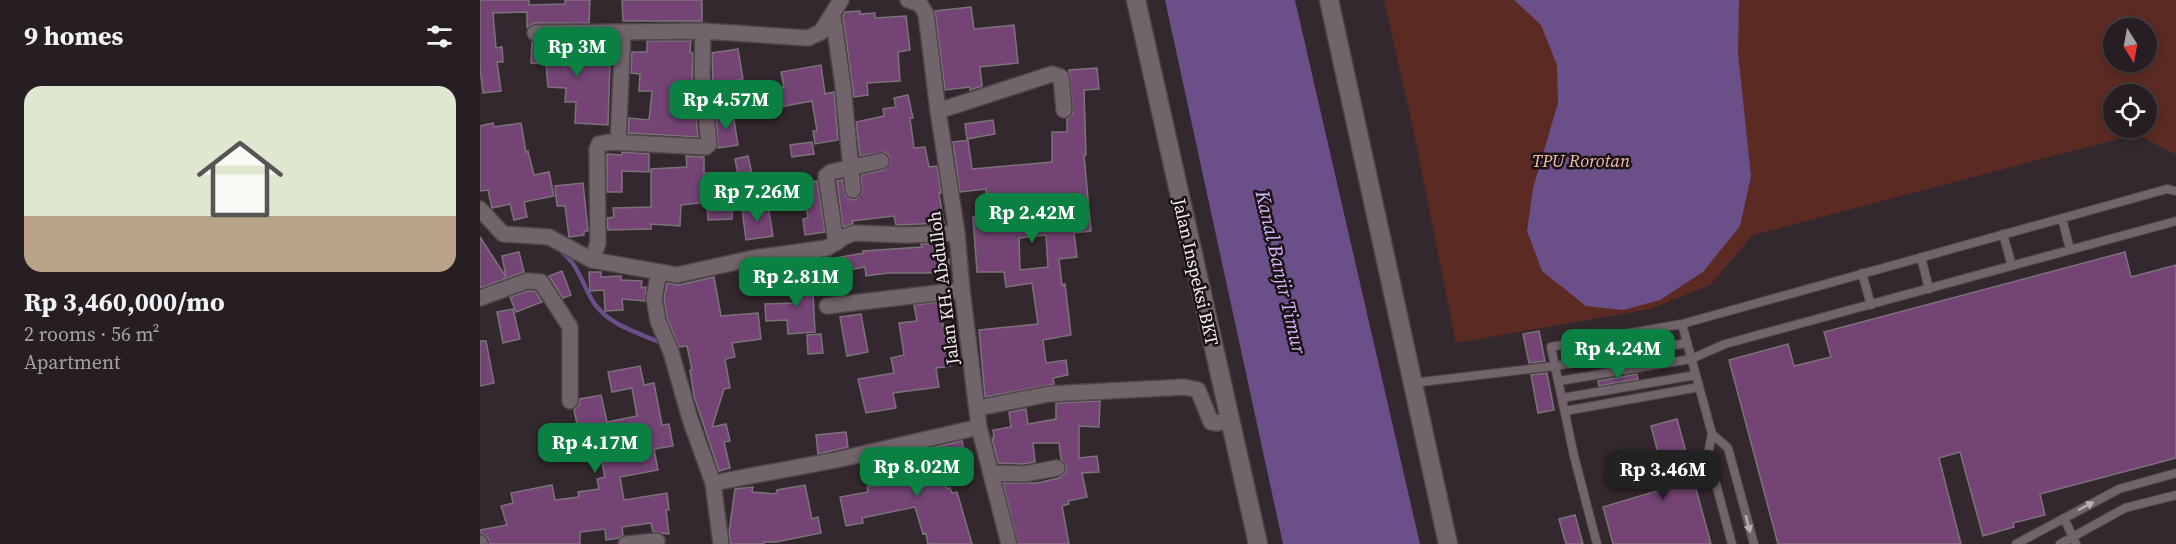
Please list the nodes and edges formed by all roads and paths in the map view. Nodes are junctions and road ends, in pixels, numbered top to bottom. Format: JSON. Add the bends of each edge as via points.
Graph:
{"nodes":[{"id":1,"x":841,"y":0,"type":"edge"},
{"id":2,"x":908,"y":0,"type":"edge"},
{"id":3,"x":1136,"y":0,"type":"edge"},
{"id":4,"x":1329,"y":0,"type":"edge"},
{"id":5,"x":833,"y":16,"type":"junction"},
{"id":6,"x":703,"y":31,"type":"junction"},
{"id":7,"x":535,"y":33,"type":"dead end"},
{"id":8,"x":623,"y":33,"type":"junction"},
{"id":9,"x":1064,"y":110,"type":"dead end"},
{"id":10,"x":938,"y":111,"type":"junction"},
{"id":11,"x":618,"y":142,"type":"junction"},
{"id":12,"x":881,"y":160,"type":"dead end"},
{"id":13,"x":850,"y":166,"type":"junction"},
{"id":14,"x":853,"y":190,"type":"dead end"},
{"id":15,"x":2176,"y":191,"type":"edge"},
{"id":16,"x":480,"y":209,"type":"edge"},
{"id":17,"x":2062,"y":218,"type":"junction"},
{"id":18,"x":2176,"y":221,"type":"edge"},
{"id":19,"x":957,"y":233,"type":"junction"},
{"id":20,"x":2003,"y":234,"type":"junction"},
{"id":21,"x":836,"y":243,"type":"junction"},
{"id":22,"x":2070,"y":250,"type":"junction"},
{"id":23,"x":1921,"y":257,"type":"junction"},
{"id":24,"x":592,"y":260,"type":"junction"},
{"id":25,"x":2012,"y":266,"type":"junction"},
{"id":26,"x":659,"y":272,"type":"junction"},
{"id":27,"x":1862,"y":273,"type":"junction"},
{"id":28,"x":1929,"y":289,"type":"junction"},
{"id":29,"x":962,"y":290,"type":"junction"},
{"id":30,"x":480,"y":298,"type":"edge"},
{"id":31,"x":1871,"y":305,"type":"junction"},
{"id":32,"x":826,"y":306,"type":"dead end"},
{"id":33,"x":1682,"y":324,"type":"junction"},
{"id":34,"x":1687,"y":343,"type":"junction"},
{"id":35,"x":1691,"y":359,"type":"junction"},
{"id":36,"x":1556,"y":366,"type":"junction"},
{"id":37,"x":1696,"y":375,"type":"junction"},
{"id":38,"x":1558,"y":381,"type":"junction"},
{"id":39,"x":1413,"y":383,"type":"junction"},
{"id":40,"x":1699,"y":387,"type":"junction"},
{"id":41,"x":1562,"y":398,"type":"junction"},
{"id":42,"x":570,"y":401,"type":"dead end"},
{"id":43,"x":978,"y":408,"type":"junction"},
{"id":44,"x":1565,"y":411,"type":"junction"},
{"id":45,"x":1230,"y":420,"type":"junction"},
{"id":46,"x":979,"y":427,"type":"junction"},
{"id":47,"x":1713,"y":434,"type":"junction"},
{"id":48,"x":1057,"y":468,"type":"dead end"},
{"id":49,"x":991,"y":473,"type":"junction"},
{"id":50,"x":2176,"y":473,"type":"edge"},
{"id":51,"x":714,"y":483,"type":"junction"},
{"id":52,"x":2176,"y":495,"type":"edge"},
{"id":53,"x":2064,"y":518,"type":"junction"},
{"id":54,"x":2075,"y":540,"type":"edge"},
{"id":55,"x":657,"y":541,"type":"dead end"},
{"id":56,"x":626,"y":544,"type":"edge"},
{"id":57,"x":721,"y":544,"type":"edge"},
{"id":58,"x":1009,"y":544,"type":"edge"},
{"id":59,"x":1258,"y":544,"type":"edge"},
{"id":60,"x":1448,"y":544,"type":"edge"},
{"id":61,"x":1597,"y":544,"type":"edge"},
{"id":62,"x":1732,"y":544,"type":"edge"},
{"id":63,"x":1754,"y":544,"type":"edge"},
{"id":64,"x":2016,"y":544,"type":"edge"},
{"id":65,"x":2060,"y":544,"type":"edge"}],
"edges":[{"from":1,"to":5,"type":"street"},
{"from":2,"to":10,"type":"street","name":"Jalan KH. Abdulloh","via":[[920,4],[926,14]]},
{"from":3,"to":45,"type":"street","name":"Jalan Inspeksi BKT"},
{"from":4,"to":39,"type":"street"},
{"from":5,"to":6,"type":"street","via":[[821,33],[808,38]]},
{"from":5,"to":13,"type":"street"},
{"from":6,"to":8,"type":"street"},
{"from":6,"to":11,"type":"street","via":[[702,73],[709,145]]},
{"from":7,"to":8,"type":"street"},
{"from":8,"to":11,"type":"street"},
{"from":9,"to":10,"type":"street","via":[[1061,77],[1052,74]]},
{"from":10,"to":19,"type":"street","name":"Jalan KH. Abdulloh"},
{"from":11,"to":24,"type":"street","via":[[602,142],[597,148],[598,243]]},
{"from":12,"to":13,"type":"street"},
{"from":13,"to":14,"type":"street"},
{"from":13,"to":21,"type":"street","via":[[826,176]]},
{"from":15,"to":17,"type":"lane","via":[[2167,189]]},
{"from":16,"to":24,"type":"street","via":[[503,234],[549,237]]},
{"from":17,"to":20,"type":"lane"},
{"from":17,"to":22,"type":"lane"},
{"from":18,"to":22,"type":"lane"},
{"from":19,"to":21,"type":"street","via":[[854,234]]},
{"from":19,"to":29,"type":"street","name":"Jalan KH. Abdulloh"},
{"from":20,"to":23,"type":"lane"},
{"from":20,"to":25,"type":"lane"},
{"from":21,"to":26,"type":"street","via":[[827,248],[754,258],[682,275]]},
{"from":22,"to":25,"type":"lane"},
{"from":23,"to":27,"type":"lane"},
{"from":23,"to":28,"type":"lane"},
{"from":24,"to":26,"type":"street"},
{"from":25,"to":28,"type":"lane"},
{"from":26,"to":51,"type":"street","via":[[654,298],[658,321]]},
{"from":27,"to":31,"type":"lane"},
{"from":27,"to":33,"type":"lane"},
{"from":28,"to":31,"type":"lane"},
{"from":29,"to":32,"type":"street"},
{"from":29,"to":43,"type":"street","name":"Jalan KH. Abdulloh"},
{"from":30,"to":42,"type":"street","via":[[527,281],[541,282],[570,327]]},
{"from":31,"to":35,"type":"lane","via":[[1725,344]]},
{"from":33,"to":34,"type":"lane"},
{"from":33,"to":36,"type":"lane","via":[[1551,347]]},
{"from":34,"to":35,"type":"lane"},
{"from":34,"to":36,"type":"lane"},
{"from":35,"to":37,"type":"lane"},
{"from":35,"to":38,"type":"lane"},
{"from":36,"to":38,"type":"lane"},
{"from":36,"to":39,"type":"lane"},
{"from":37,"to":40,"type":"lane"},
{"from":37,"to":41,"type":"lane"},
{"from":38,"to":41,"type":"lane"},
{"from":39,"to":60,"type":"street"},
{"from":40,"to":44,"type":"lane"},
{"from":40,"to":47,"type":"lane"},
{"from":41,"to":44,"type":"lane"},
{"from":43,"to":45,"type":"street","via":[[1049,394],[1185,387],[1198,390],[1211,422]]},
{"from":43,"to":46,"type":"street","name":"Jalan KH. Abdulloh"},
{"from":44,"to":61,"type":"lane"},
{"from":45,"to":59,"type":"street","name":"Jalan Inspeksi BKT"},
{"from":46,"to":49,"type":"street","name":"Jalan KH. Abdulloh"},
{"from":46,"to":51,"type":"street"},
{"from":47,"to":62,"type":"lane","via":[[1708,454]]},
{"from":47,"to":63,"type":"lane","one_way":true,"via":[[1728,448]]},
{"from":48,"to":49,"type":"street","via":[[1024,474]]},
{"from":49,"to":58,"type":"street","name":"Jalan KH. Abdulloh"},
{"from":53,"to":50,"type":"lane","one_way":true,"via":[[2119,489]]},
{"from":51,"to":57,"type":"street"},
{"from":52,"to":54,"type":"lane","via":[[2125,508]]},
{"from":53,"to":54,"type":"lane"},
{"from":53,"to":64,"type":"lane"},
{"from":54,"to":65,"type":"lane"},
{"from":55,"to":56,"type":"street"}]}
